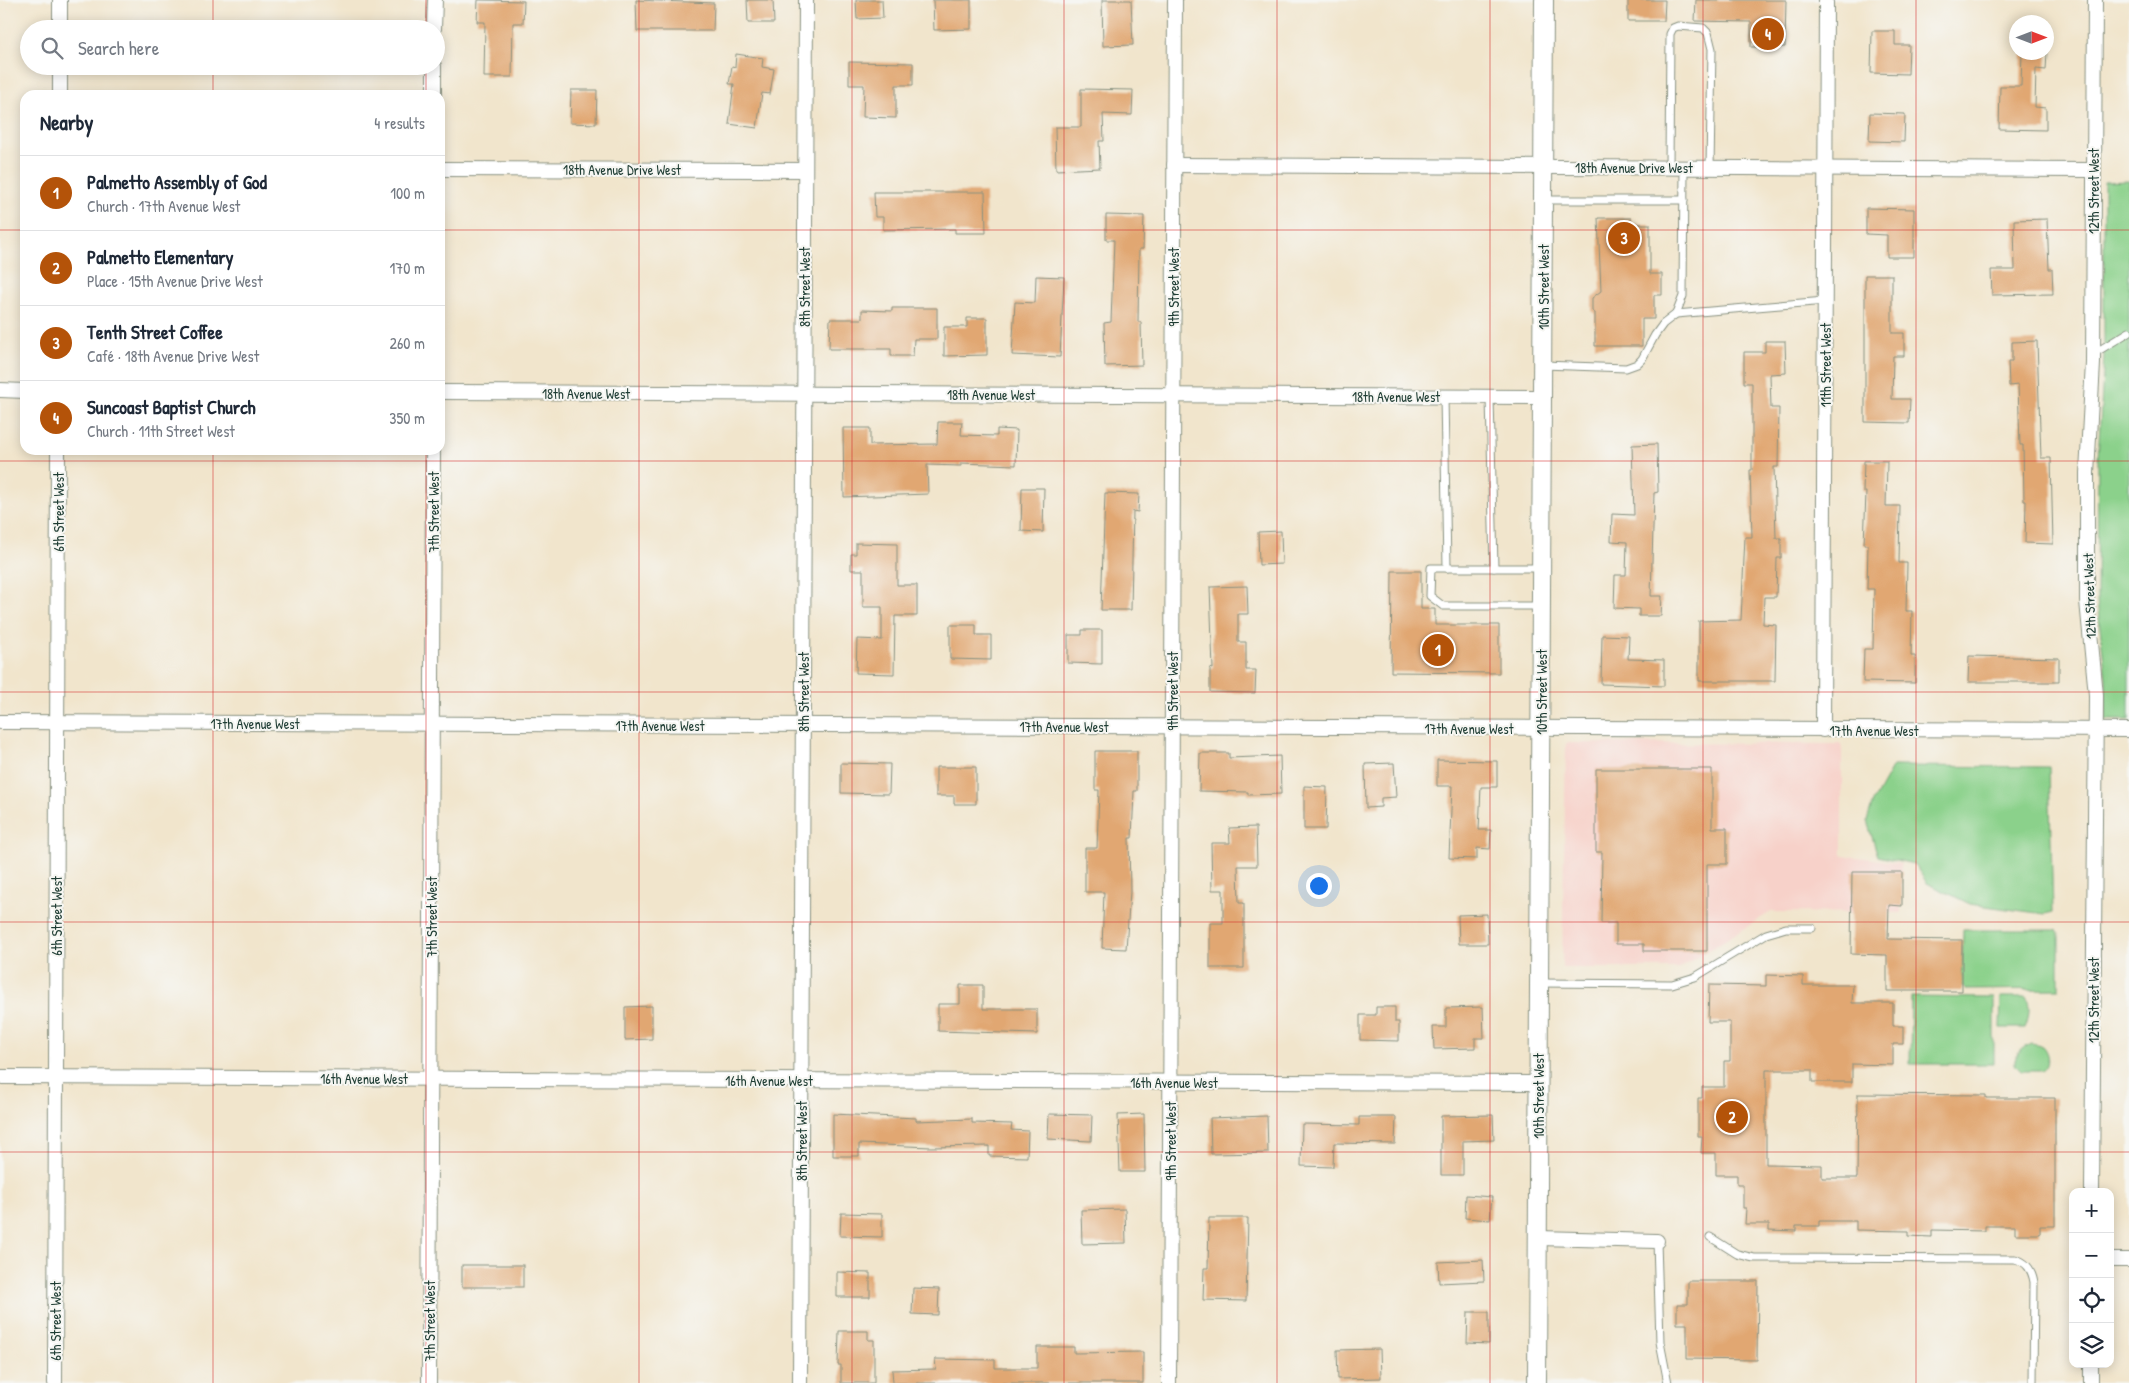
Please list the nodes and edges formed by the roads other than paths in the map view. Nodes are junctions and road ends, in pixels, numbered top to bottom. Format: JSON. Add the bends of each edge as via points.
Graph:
{"nodes":[{"id":1,"x":60,"y":0,"type":"edge"},
{"id":2,"x":435,"y":0,"type":"edge"},
{"id":3,"x":806,"y":0,"type":"edge"},
{"id":4,"x":1175,"y":0,"type":"edge"},
{"id":5,"x":1544,"y":0,"type":"edge"},
{"id":6,"x":1826,"y":0,"type":"edge"},
{"id":7,"x":2095,"y":0,"type":"edge"},
{"id":8,"x":60,"y":20,"type":"edge"},
{"id":9,"x":434,"y":20,"type":"edge"},
{"id":10,"x":60,"y":75,"type":"edge"},
{"id":11,"x":434,"y":75,"type":"edge"},
{"id":12,"x":60,"y":90,"type":"edge"},
{"id":13,"x":434,"y":90,"type":"edge"},
{"id":14,"x":1174,"y":166,"type":"junction"},
{"id":15,"x":1544,"y":167,"type":"junction"},
{"id":16,"x":445,"y":168,"type":"edge"},
{"id":17,"x":1669,"y":168,"type":"junction"},
{"id":18,"x":1684,"y":168,"type":"junction"},
{"id":19,"x":1710,"y":168,"type":"junction"},
{"id":20,"x":1826,"y":168,"type":"junction"},
{"id":21,"x":805,"y":170,"type":"junction"},
{"id":22,"x":2093,"y":170,"type":"junction"},
{"id":23,"x":1544,"y":200,"type":"junction"},
{"id":24,"x":1684,"y":200,"type":"junction"},
{"id":25,"x":1825,"y":301,"type":"junction"},
{"id":26,"x":1676,"y":314,"type":"junction"},
{"id":27,"x":2129,"y":332,"type":"edge"},
{"id":28,"x":2093,"y":354,"type":"junction"},
{"id":29,"x":1543,"y":366,"type":"junction"},
{"id":30,"x":0,"y":390,"type":"edge"},
{"id":31,"x":20,"y":390,"type":"edge"},
{"id":32,"x":445,"y":392,"type":"edge"},
{"id":33,"x":804,"y":394,"type":"junction"},
{"id":34,"x":1173,"y":395,"type":"junction"},
{"id":35,"x":1444,"y":396,"type":"junction"},
{"id":36,"x":1490,"y":397,"type":"junction"},
{"id":37,"x":1543,"y":397,"type":"junction"},
{"id":38,"x":58,"y":455,"type":"edge"},
{"id":39,"x":433,"y":455,"type":"edge"},
{"id":40,"x":1447,"y":568,"type":"junction"},
{"id":41,"x":1494,"y":568,"type":"junction"},
{"id":42,"x":1542,"y":568,"type":"junction"},
{"id":43,"x":1542,"y":606,"type":"junction"},
{"id":44,"x":0,"y":722,"type":"edge"},
{"id":45,"x":57,"y":722,"type":"junction"},
{"id":46,"x":432,"y":724,"type":"junction"},
{"id":47,"x":803,"y":725,"type":"junction"},
{"id":48,"x":1172,"y":727,"type":"junction"},
{"id":49,"x":1541,"y":728,"type":"junction"},
{"id":50,"x":1823,"y":730,"type":"junction"},
{"id":51,"x":2096,"y":730,"type":"junction"},
{"id":52,"x":2129,"y":730,"type":"edge"},
{"id":53,"x":1812,"y":928,"type":"dead end"},
{"id":54,"x":1539,"y":983,"type":"junction"},
{"id":55,"x":0,"y":1077,"type":"edge"},
{"id":56,"x":56,"y":1077,"type":"junction"},
{"id":57,"x":430,"y":1079,"type":"junction"},
{"id":58,"x":801,"y":1080,"type":"junction"},
{"id":59,"x":1170,"y":1082,"type":"junction"},
{"id":60,"x":1538,"y":1083,"type":"junction"},
{"id":61,"x":2092,"y":1188,"type":"edge"},
{"id":62,"x":1710,"y":1237,"type":"dead end"},
{"id":63,"x":1538,"y":1238,"type":"junction"},
{"id":64,"x":1657,"y":1241,"type":"joint"},
{"id":65,"x":2114,"y":1260,"type":"edge"},
{"id":66,"x":2129,"y":1260,"type":"edge"},
{"id":67,"x":2091,"y":1368,"type":"edge"},
{"id":68,"x":55,"y":1383,"type":"edge"},
{"id":69,"x":429,"y":1383,"type":"edge"},
{"id":70,"x":800,"y":1383,"type":"edge"},
{"id":71,"x":1169,"y":1383,"type":"edge"},
{"id":72,"x":1537,"y":1383,"type":"edge"},
{"id":73,"x":1668,"y":1383,"type":"edge"},
{"id":74,"x":2033,"y":1383,"type":"edge"},
{"id":75,"x":2090,"y":1383,"type":"edge"}],
"edges":[{"from":1,"to":8,"type":"street"},
{"from":2,"to":9,"type":"street"},
{"from":3,"to":21,"type":"street","name":"8th Street West"},
{"from":4,"to":14,"type":"street","name":"9th Street West"},
{"from":5,"to":15,"type":"street","name":"10th Street West"},
{"from":6,"to":20,"type":"street","name":"11th Street West"},
{"from":7,"to":22,"type":"street","name":"12th Street West"},
{"from":10,"to":12,"type":"street"},
{"from":11,"to":13,"type":"street"},
{"from":14,"to":15,"type":"street","name":"18th Avenue Drive West"},
{"from":14,"to":34,"type":"street","name":"9th Street West"},
{"from":15,"to":17,"type":"street","name":"18th Avenue Drive West"},
{"from":15,"to":23,"type":"street","name":"10th Street West"},
{"from":16,"to":21,"type":"street","name":"18th Avenue Drive West"},
{"from":17,"to":18,"type":"street","name":"18th Avenue Drive West"},
{"from":17,"to":19,"type":"lane","via":[[1670,34],[1678,26],[1694,26],[1708,33],[1712,49]]},
{"from":18,"to":19,"type":"street","name":"18th Avenue Drive West"},
{"from":18,"to":24,"type":"lane"},
{"from":19,"to":20,"type":"street","name":"18th Avenue Drive West"},
{"from":20,"to":22,"type":"street","name":"18th Avenue Drive West"},
{"from":20,"to":25,"type":"street","name":"11th Street West"},
{"from":21,"to":33,"type":"street","name":"8th Street West"},
{"from":22,"to":28,"type":"street","name":"12th Street West"},
{"from":23,"to":24,"type":"lane"},
{"from":23,"to":29,"type":"street","name":"10th Street West"},
{"from":24,"to":26,"type":"lane","via":[[1683,296]]},
{"from":25,"to":26,"type":"lane"},
{"from":25,"to":50,"type":"street","name":"11th Street West"},
{"from":26,"to":29,"type":"lane","via":[[1659,330],[1637,364],[1626,368]]},
{"from":27,"to":28,"type":"lane"},
{"from":28,"to":51,"type":"street","name":"12th Street West","via":[[2087,457],[2087,602],[2095,680]]},
{"from":29,"to":37,"type":"street","name":"10th Street West"},
{"from":30,"to":31,"type":"street"},
{"from":32,"to":33,"type":"street","name":"18th Avenue West"},
{"from":33,"to":34,"type":"street","name":"18th Avenue West"},
{"from":33,"to":47,"type":"street","name":"8th Street West"},
{"from":34,"to":35,"type":"street","name":"18th Avenue West"},
{"from":34,"to":48,"type":"street","name":"9th Street West"},
{"from":35,"to":36,"type":"street","name":"18th Avenue West"},
{"from":35,"to":40,"type":"lane"},
{"from":36,"to":37,"type":"street","name":"18th Avenue West"},
{"from":36,"to":41,"type":"lane"},
{"from":37,"to":42,"type":"street","name":"10th Street West"},
{"from":38,"to":45,"type":"street","name":"6th Street West"},
{"from":39,"to":46,"type":"street","name":"7th Street West"},
{"from":40,"to":41,"type":"lane"},
{"from":40,"to":43,"type":"lane","via":[[1431,568],[1430,596],[1443,606]]},
{"from":41,"to":42,"type":"lane"},
{"from":42,"to":43,"type":"street","name":"10th Street West"},
{"from":43,"to":49,"type":"street","name":"10th Street West"},
{"from":44,"to":45,"type":"street","name":"17th Avenue West"},
{"from":45,"to":46,"type":"street","name":"17th Avenue West"},
{"from":45,"to":56,"type":"street","name":"6th Street West"},
{"from":46,"to":47,"type":"street","name":"17th Avenue West"},
{"from":46,"to":57,"type":"street","name":"7th Street West"},
{"from":47,"to":48,"type":"street","name":"17th Avenue West"},
{"from":47,"to":58,"type":"street","name":"8th Street West"},
{"from":48,"to":49,"type":"street","name":"17th Avenue West"},
{"from":48,"to":59,"type":"street","name":"9th Street West"},
{"from":49,"to":50,"type":"street","name":"17th Avenue West"},
{"from":49,"to":54,"type":"street","name":"10th Street West"},
{"from":50,"to":51,"type":"street","name":"17th Avenue West"},
{"from":51,"to":52,"type":"street","name":"17th Avenue West"},
{"from":51,"to":61,"type":"street","name":"12th Street West"},
{"from":53,"to":54,"type":"lane","via":[[1786,928],[1766,934],[1695,977],[1672,984]]},
{"from":54,"to":60,"type":"street","name":"10th Street West"},
{"from":55,"to":56,"type":"street","name":"16th Avenue West"},
{"from":56,"to":57,"type":"street","name":"16th Avenue West"},
{"from":56,"to":68,"type":"street","name":"6th Street West"},
{"from":57,"to":58,"type":"street","name":"16th Avenue West"},
{"from":57,"to":69,"type":"street","name":"7th Street West"},
{"from":58,"to":59,"type":"street","name":"16th Avenue West"},
{"from":58,"to":70,"type":"street","name":"8th Street West"},
{"from":59,"to":60,"type":"street","name":"16th Avenue West"},
{"from":59,"to":71,"type":"street","name":"9th Street West"},
{"from":60,"to":63,"type":"street","name":"10th Street West"},
{"from":62,"to":74,"type":"lane","via":[[1737,1254],[1754,1258],[2022,1261],[2031,1271],[2034,1282]]},
{"from":63,"to":64,"type":"street"},
{"from":63,"to":72,"type":"street","name":"10th Street West"},
{"from":64,"to":73,"type":"lane","via":[[1660,1342]]},
{"from":65,"to":66,"type":"street"},
{"from":67,"to":75,"type":"street"}]}
